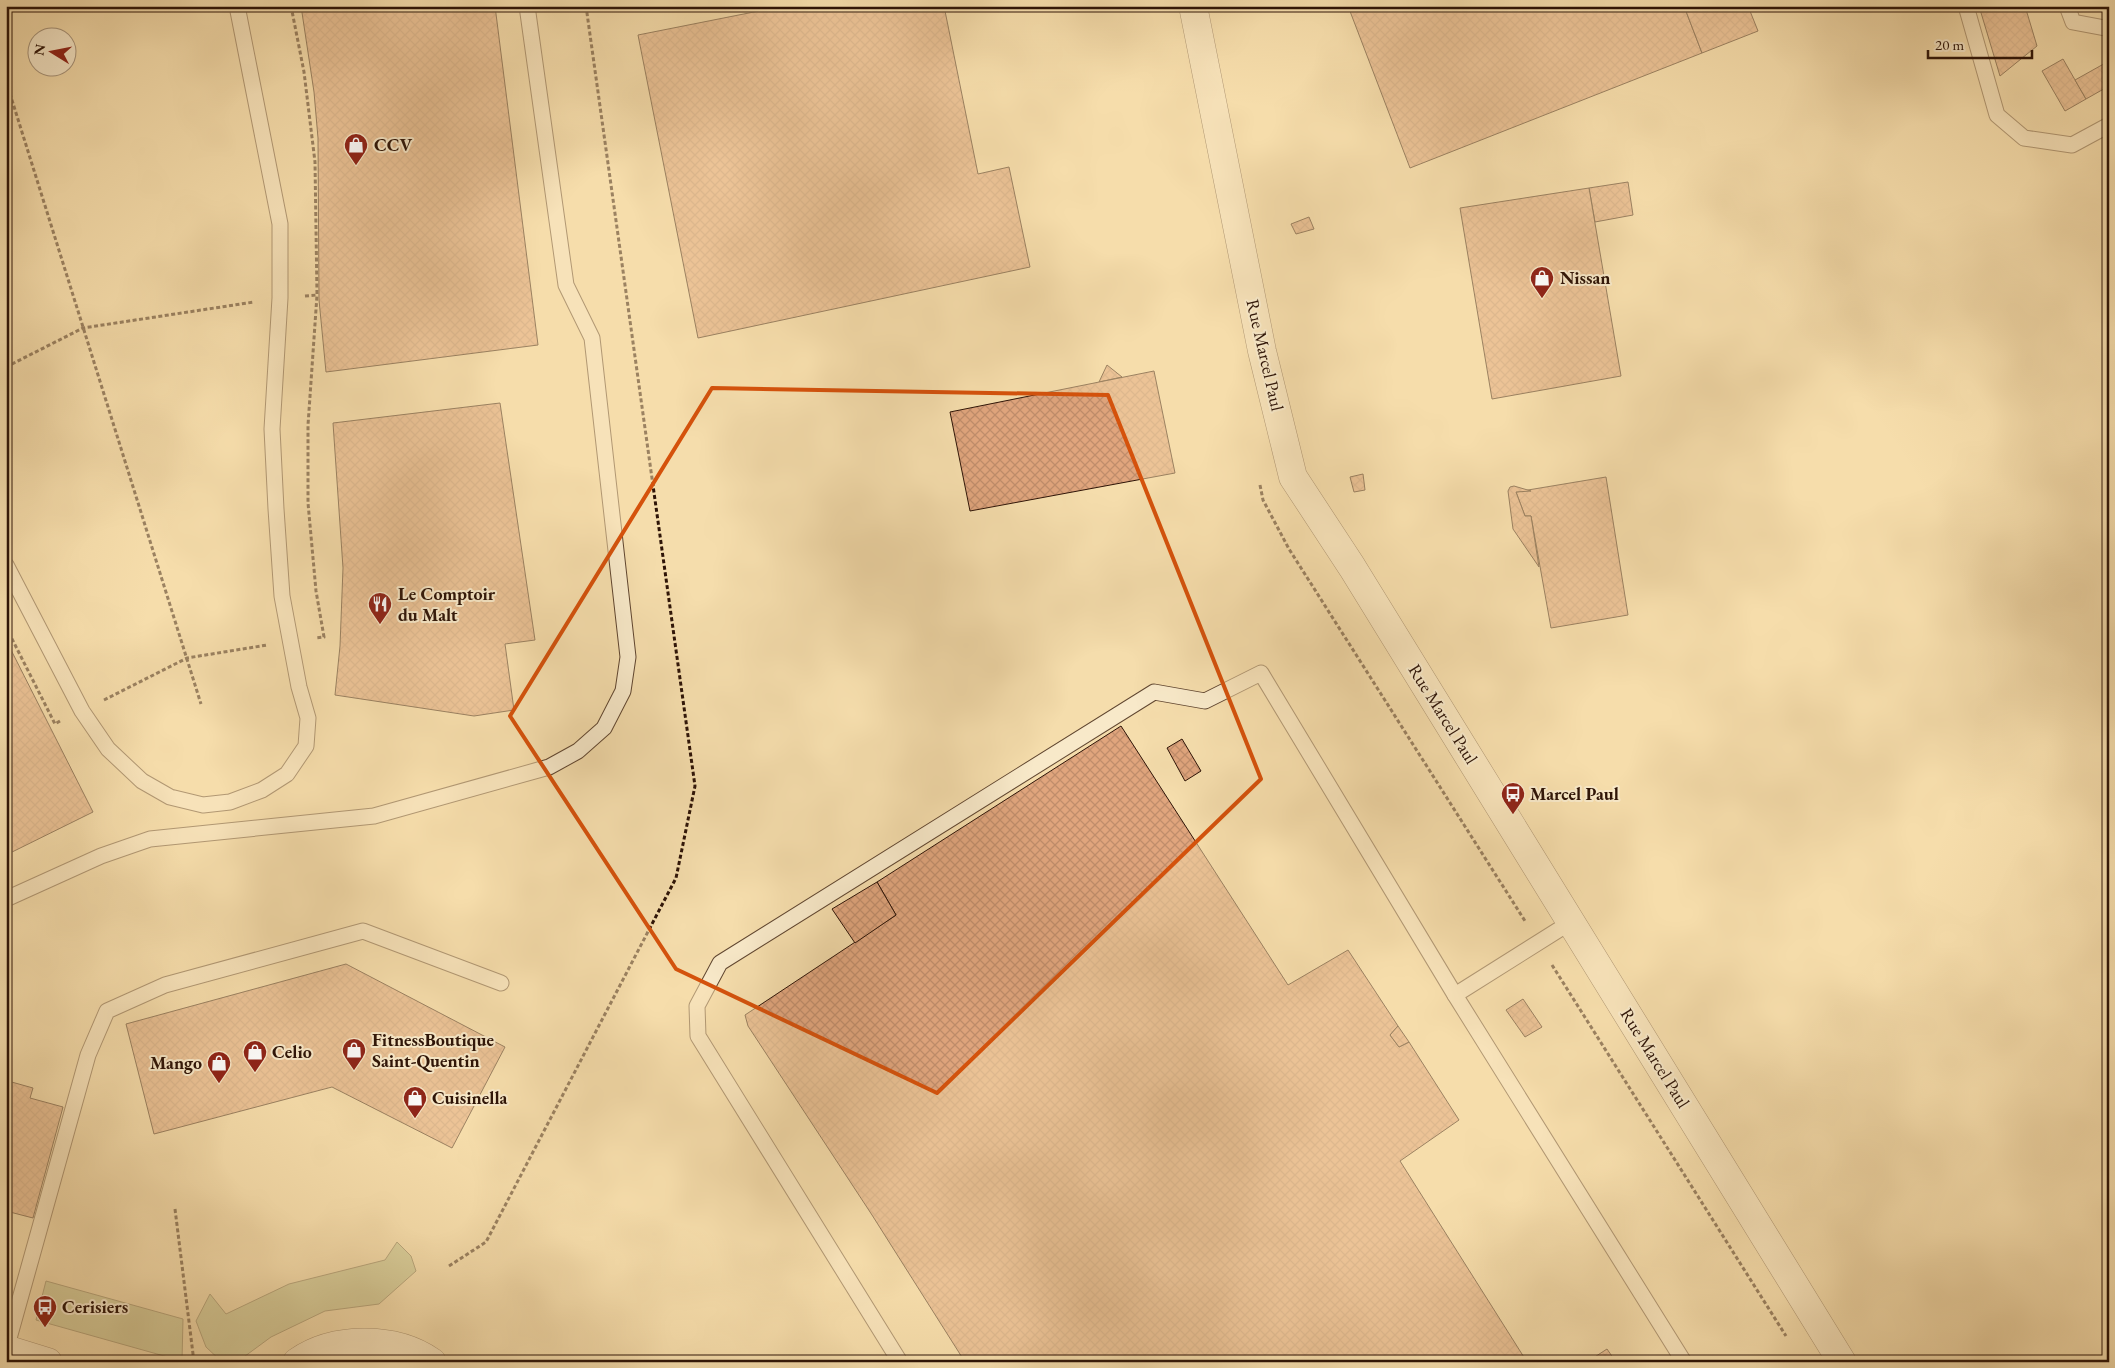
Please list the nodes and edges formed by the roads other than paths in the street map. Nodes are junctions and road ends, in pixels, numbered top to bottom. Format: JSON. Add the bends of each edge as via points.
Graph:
{"nodes":[{"id":1,"x":237,"y":6,"type":"edge"},
{"id":2,"x":527,"y":6,"type":"edge"},
{"id":3,"x":1193,"y":6,"type":"edge"},
{"id":4,"x":1966,"y":6,"type":"edge"},
{"id":5,"x":2067,"y":6,"type":"edge"},
{"id":6,"x":2109,"y":26,"type":"edge"},
{"id":7,"x":2109,"y":125,"type":"edge"},
{"id":8,"x":6,"y":565,"type":"edge"},
{"id":9,"x":6,"y":899,"type":"edge"},
{"id":10,"x":1571,"y":922,"type":"junction"},
{"id":11,"x":501,"y":983,"type":"dead end"},
{"id":12,"x":1455,"y":995,"type":"junction"},
{"id":13,"x":6,"y":1349,"type":"edge"},
{"id":14,"x":48,"y":1362,"type":"edge"},
{"id":15,"x":297,"y":1362,"type":"edge"},
{"id":16,"x":432,"y":1362,"type":"edge"},
{"id":17,"x":900,"y":1362,"type":"edge"},
{"id":18,"x":1684,"y":1362,"type":"edge"},
{"id":19,"x":1842,"y":1362,"type":"edge"}],
"edges":[{"from":1,"to":8,"type":"lane","via":[[280,224],[280,298],[272,429],[282,596],[308,718],[306,746],[288,774],[262,790],[230,802],[203,805],[170,797],[142,781],[108,750],[82,711]]},
{"from":2,"to":9,"type":"lane","via":[[566,285],[592,338],[628,657],[623,690],[604,728],[578,751],[549,767],[374,816],[150,839],[100,856]]},
{"from":3,"to":10,"type":"street","name":"Rue Marcel Paul","via":[[1262,351],[1293,477],[1352,566]]},
{"from":4,"to":7,"type":"lane","via":[[1997,115],[2024,138],[2072,144]]},
{"from":5,"to":6,"type":"lane","via":[[2073,22]]},
{"from":10,"to":12,"type":"lane"},
{"from":10,"to":19,"type":"street","name":"Rue Marcel Paul"},
{"from":11,"to":13,"type":"lane","via":[[363,931],[165,985],[107,1010],[88,1055]]},
{"from":12,"to":17,"type":"lane","via":[[1261,673],[1205,701],[1154,692],[720,963],[697,1006],[698,1036]]},
{"from":12,"to":18,"type":"lane"},
{"from":13,"to":14,"type":"street"},
{"from":15,"to":16,"type":"street","via":[[337,1346],[372,1343],[399,1347]]}]}
